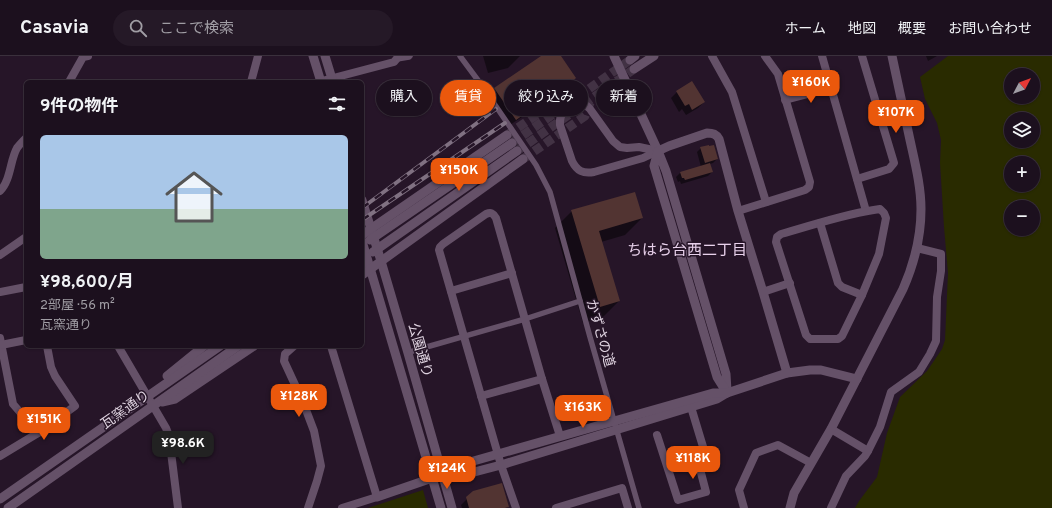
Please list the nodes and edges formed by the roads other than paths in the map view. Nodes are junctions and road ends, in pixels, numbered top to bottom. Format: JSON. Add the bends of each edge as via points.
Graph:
{"nodes":[{"id":1,"x":88,"y":56,"type":"edge"},
{"id":2,"x":258,"y":56,"type":"edge"},
{"id":3,"x":313,"y":56,"type":"edge"},
{"id":4,"x":325,"y":56,"type":"edge"},
{"id":5,"x":410,"y":56,"type":"edge"},
{"id":6,"x":460,"y":56,"type":"edge"},
{"id":7,"x":614,"y":56,"type":"edge"},
{"id":8,"x":654,"y":56,"type":"edge"},
{"id":9,"x":712,"y":56,"type":"edge"},
{"id":10,"x":765,"y":56,"type":"edge"},
{"id":11,"x":822,"y":56,"type":"edge"},
{"id":12,"x":862,"y":56,"type":"edge"},
{"id":13,"x":892,"y":56,"type":"edge"},
{"id":14,"x":398,"y":58,"type":"edge"},
{"id":15,"x":634,"y":69,"type":"tunnel mouth"},
{"id":16,"x":70,"y":80,"type":"edge"},
{"id":17,"x":252,"y":80,"type":"edge"},
{"id":18,"x":319,"y":80,"type":"edge"},
{"id":19,"x":332,"y":80,"type":"edge"},
{"id":20,"x":831,"y":88,"type":"junction"},
{"id":21,"x":785,"y":100,"type":"junction"},
{"id":22,"x":24,"y":140,"type":"edge"},
{"id":23,"x":517,"y":151,"type":"tunnel mouth"},
{"id":24,"x":658,"y":151,"type":"junction"},
{"id":25,"x":523,"y":159,"type":"tunnel mouth"},
{"id":26,"x":857,"y":179,"type":"junction"},
{"id":27,"x":0,"y":190,"type":"edge"},
{"id":28,"x":766,"y":202,"type":"junction"},
{"id":29,"x":364,"y":206,"type":"edge"},
{"id":30,"x":738,"y":211,"type":"junction"},
{"id":31,"x":866,"y":211,"type":"junction"},
{"id":32,"x":820,"y":223,"type":"junction"},
{"id":33,"x":371,"y":229,"type":"junction"},
{"id":34,"x":364,"y":234,"type":"edge"},
{"id":35,"x":24,"y":238,"type":"edge"},
{"id":36,"x":364,"y":245,"type":"edge"},
{"id":37,"x":364,"y":248,"type":"edge"},
{"id":38,"x":917,"y":248,"type":"junction"},
{"id":39,"x":0,"y":255,"type":"edge"},
{"id":40,"x":364,"y":259,"type":"edge"},
{"id":41,"x":381,"y":261,"type":"junction"},
{"id":42,"x":370,"y":269,"type":"junction"},
{"id":43,"x":512,"y":273,"type":"junction"},
{"id":44,"x":364,"y":274,"type":"edge"},
{"id":45,"x":790,"y":283,"type":"junction"},
{"id":46,"x":24,"y":287,"type":"edge"},
{"id":47,"x":451,"y":291,"type":"junction"},
{"id":48,"x":0,"y":292,"type":"edge"},
{"id":49,"x":763,"y":292,"type":"junction"},
{"id":50,"x":862,"y":295,"type":"junction"},
{"id":51,"x":580,"y":301,"type":"junction"},
{"id":52,"x":525,"y":319,"type":"junction"},
{"id":53,"x":464,"y":337,"type":"junction"},
{"id":54,"x":24,"y":340,"type":"edge"},
{"id":55,"x":1,"y":341,"type":"edge"},
{"id":56,"x":47,"y":348,"type":"edge"},
{"id":57,"x":119,"y":348,"type":"edge"},
{"id":58,"x":202,"y":348,"type":"edge"},
{"id":59,"x":217,"y":348,"type":"edge"},
{"id":60,"x":235,"y":348,"type":"edge"},
{"id":61,"x":251,"y":348,"type":"edge"},
{"id":62,"x":292,"y":348,"type":"edge"},
{"id":63,"x":332,"y":348,"type":"edge"},
{"id":64,"x":408,"y":353,"type":"junction"},
{"id":65,"x":787,"y":374,"type":"junction"},
{"id":66,"x":542,"y":379,"type":"junction"},
{"id":67,"x":857,"y":379,"type":"junction"},
{"id":68,"x":727,"y":392,"type":"junction"},
{"id":69,"x":152,"y":393,"type":"junction"},
{"id":70,"x":481,"y":396,"type":"junction"},
{"id":71,"x":157,"y":404,"type":"junction"},
{"id":72,"x":691,"y":407,"type":"junction"},
{"id":73,"x":831,"y":429,"type":"junction"},
{"id":74,"x":38,"y":433,"type":"junction"},
{"id":75,"x":560,"y":436,"type":"junction"},
{"id":76,"x":657,"y":436,"type":"dead end"},
{"id":77,"x":868,"y":451,"type":"junction"},
{"id":78,"x":498,"y":454,"type":"junction"},
{"id":79,"x":0,"y":456,"type":"edge"},
{"id":80,"x":811,"y":463,"type":"junction"},
{"id":81,"x":501,"y":465,"type":"junction"},
{"id":82,"x":442,"y":475,"type":"junction"},
{"id":83,"x":432,"y":478,"type":"junction"},
{"id":84,"x":377,"y":497,"type":"junction"},
{"id":85,"x":0,"y":499,"type":"edge"},
{"id":86,"x":569,"y":506,"type":"edge"},
{"id":87,"x":8,"y":508,"type":"edge"},
{"id":88,"x":178,"y":508,"type":"edge"},
{"id":89,"x":308,"y":508,"type":"edge"},
{"id":90,"x":342,"y":508,"type":"edge"},
{"id":91,"x":441,"y":508,"type":"edge"},
{"id":92,"x":452,"y":508,"type":"edge"},
{"id":93,"x":516,"y":508,"type":"edge"},
{"id":94,"x":556,"y":508,"type":"edge"},
{"id":95,"x":628,"y":508,"type":"edge"},
{"id":96,"x":639,"y":508,"type":"edge"},
{"id":97,"x":744,"y":508,"type":"edge"},
{"id":98,"x":790,"y":508,"type":"edge"},
{"id":99,"x":831,"y":508,"type":"edge"}],
"edges":[{"from":1,"to":16,"type":"street","via":[[84,57]]},
{"from":2,"to":17,"type":"street"},
{"from":3,"to":18,"type":"street"},
{"from":4,"to":19,"type":"street"},
{"from":5,"to":14,"type":"street"},
{"from":6,"to":51,"type":"street","name":"かずさの道","via":[[536,165],[550,192]]},
{"from":7,"to":24,"type":"street"},
{"from":8,"to":15,"type":"street"},
{"from":9,"to":28,"type":"street","via":[[732,92]]},
{"from":10,"to":21,"type":"street","via":[[778,74]]},
{"from":11,"to":20,"type":"street"},
{"from":12,"to":26,"type":"street","via":[[894,163],[889,169]]},
{"from":13,"to":38,"type":"street","via":[[920,190],[921,210]]},
{"from":14,"to":19,"type":"street","via":[[394,62]]},
{"from":20,"to":21,"type":"street"},
{"from":20,"to":26,"type":"street"},
{"from":21,"to":28,"type":"street","via":[[810,187]]},
{"from":22,"to":27,"type":"street","via":[[17,148]]},
{"from":23,"to":40,"type":"street"},
{"from":24,"to":24,"type":"street","via":[[594,172],[582,172],[572,162],[560,125],[561,115],[573,103],[585,104],[616,144],[627,148],[639,147]]},
{"from":24,"to":30,"type":"street","via":[[707,133],[716,135]]},
{"from":24,"to":68,"type":"street","via":[[725,371]]},
{"from":25,"to":41,"type":"street"},
{"from":26,"to":31,"type":"street"},
{"from":28,"to":30,"type":"street"},
{"from":29,"to":33,"type":"street","name":"公園通り"},
{"from":30,"to":49,"type":"street"},
{"from":31,"to":32,"type":"street"},
{"from":31,"to":50,"type":"street","via":[[880,209],[886,218],[879,254]]},
{"from":32,"to":45,"type":"street","via":[[777,237],[776,242]]},
{"from":32,"to":50,"type":"street","via":[[838,283]]},
{"from":33,"to":34,"type":"street"},
{"from":33,"to":36,"type":"street","via":[[509,139]]},
{"from":33,"to":41,"type":"street","name":"公園通り"},
{"from":35,"to":39,"type":"street"},
{"from":37,"to":42,"type":"street","name":"公園通り"},
{"from":38,"to":67,"type":"street","via":[[903,289]]},
{"from":38,"to":77,"type":"street","via":[[941,254],[936,341],[919,372],[891,392],[880,427]]},
{"from":41,"to":42,"type":"street"},
{"from":41,"to":64,"type":"street","name":"公園通り"},
{"from":42,"to":44,"type":"street"},
{"from":42,"to":83,"type":"street","name":"公園通り"},
{"from":43,"to":47,"type":"street"},
{"from":43,"to":47,"type":"street","via":[[496,218],[494,214],[486,214],[440,247]]},
{"from":43,"to":52,"type":"street"},
{"from":45,"to":49,"type":"street"},
{"from":45,"to":50,"type":"street","via":[[806,335],[810,339],[838,339],[842,336]]},
{"from":46,"to":48,"type":"street"},
{"from":47,"to":53,"type":"street"},
{"from":49,"to":65,"type":"street"},
{"from":51,"to":52,"type":"street"},
{"from":51,"to":96,"type":"street","name":"かずさの道"},
{"from":52,"to":53,"type":"street"},
{"from":52,"to":66,"type":"street"},
{"from":53,"to":64,"type":"street"},
{"from":53,"to":70,"type":"street"},
{"from":54,"to":55,"type":"street"},
{"from":55,"to":74,"type":"street","via":[[13,404]]},
{"from":56,"to":74,"type":"street","via":[[55,376],[75,406]]},
{"from":57,"to":88,"type":"street","via":[[169,436]]},
{"from":58,"to":69,"type":"street","via":[[161,381]]},
{"from":59,"to":69,"type":"street","name":"瓦窯通り"},
{"from":60,"to":71,"type":"street","name":"瓦窯通り"},
{"from":61,"to":71,"type":"street","via":[[175,399]]},
{"from":62,"to":89,"type":"street","via":[[285,354],[284,361],[314,431],[321,466]]},
{"from":63,"to":84,"type":"street"},
{"from":64,"to":82,"type":"street","name":"公園通り"},
{"from":65,"to":67,"type":"street","via":[[821,370]]},
{"from":65,"to":68,"type":"street"},
{"from":66,"to":70,"type":"street"},
{"from":66,"to":75,"type":"street"},
{"from":67,"to":73,"type":"street"},
{"from":68,"to":72,"type":"street","via":[[717,399]]},
{"from":68,"to":75,"type":"street","via":[[713,393]]},
{"from":69,"to":85,"type":"street","name":"瓦窯通り"},
{"from":70,"to":78,"type":"street"},
{"from":71,"to":87,"type":"street","name":"瓦窯通り"},
{"from":72,"to":76,"type":"street","via":[[704,450],[700,469],[706,492],[678,500]]},
{"from":72,"to":81,"type":"street"},
{"from":73,"to":77,"type":"street"},
{"from":73,"to":80,"type":"street"},
{"from":74,"to":79,"type":"street"},
{"from":75,"to":78,"type":"street"},
{"from":77,"to":99,"type":"street","via":[[846,476]]},
{"from":78,"to":81,"type":"street"},
{"from":78,"to":82,"type":"street","via":[[456,466]]},
{"from":80,"to":97,"type":"street","via":[[778,445],[756,453],[739,490]]},
{"from":80,"to":98,"type":"street","via":[[794,493]]},
{"from":81,"to":82,"type":"street","via":[[459,476]]},
{"from":81,"to":93,"type":"street"},
{"from":82,"to":83,"type":"street"},
{"from":82,"to":92,"type":"street","name":"公園通り"},
{"from":83,"to":84,"type":"street"},
{"from":83,"to":91,"type":"street","name":"公園通り"},
{"from":84,"to":90,"type":"street"},
{"from":86,"to":94,"type":"street"},
{"from":86,"to":95,"type":"street","via":[[622,488]]}]}
